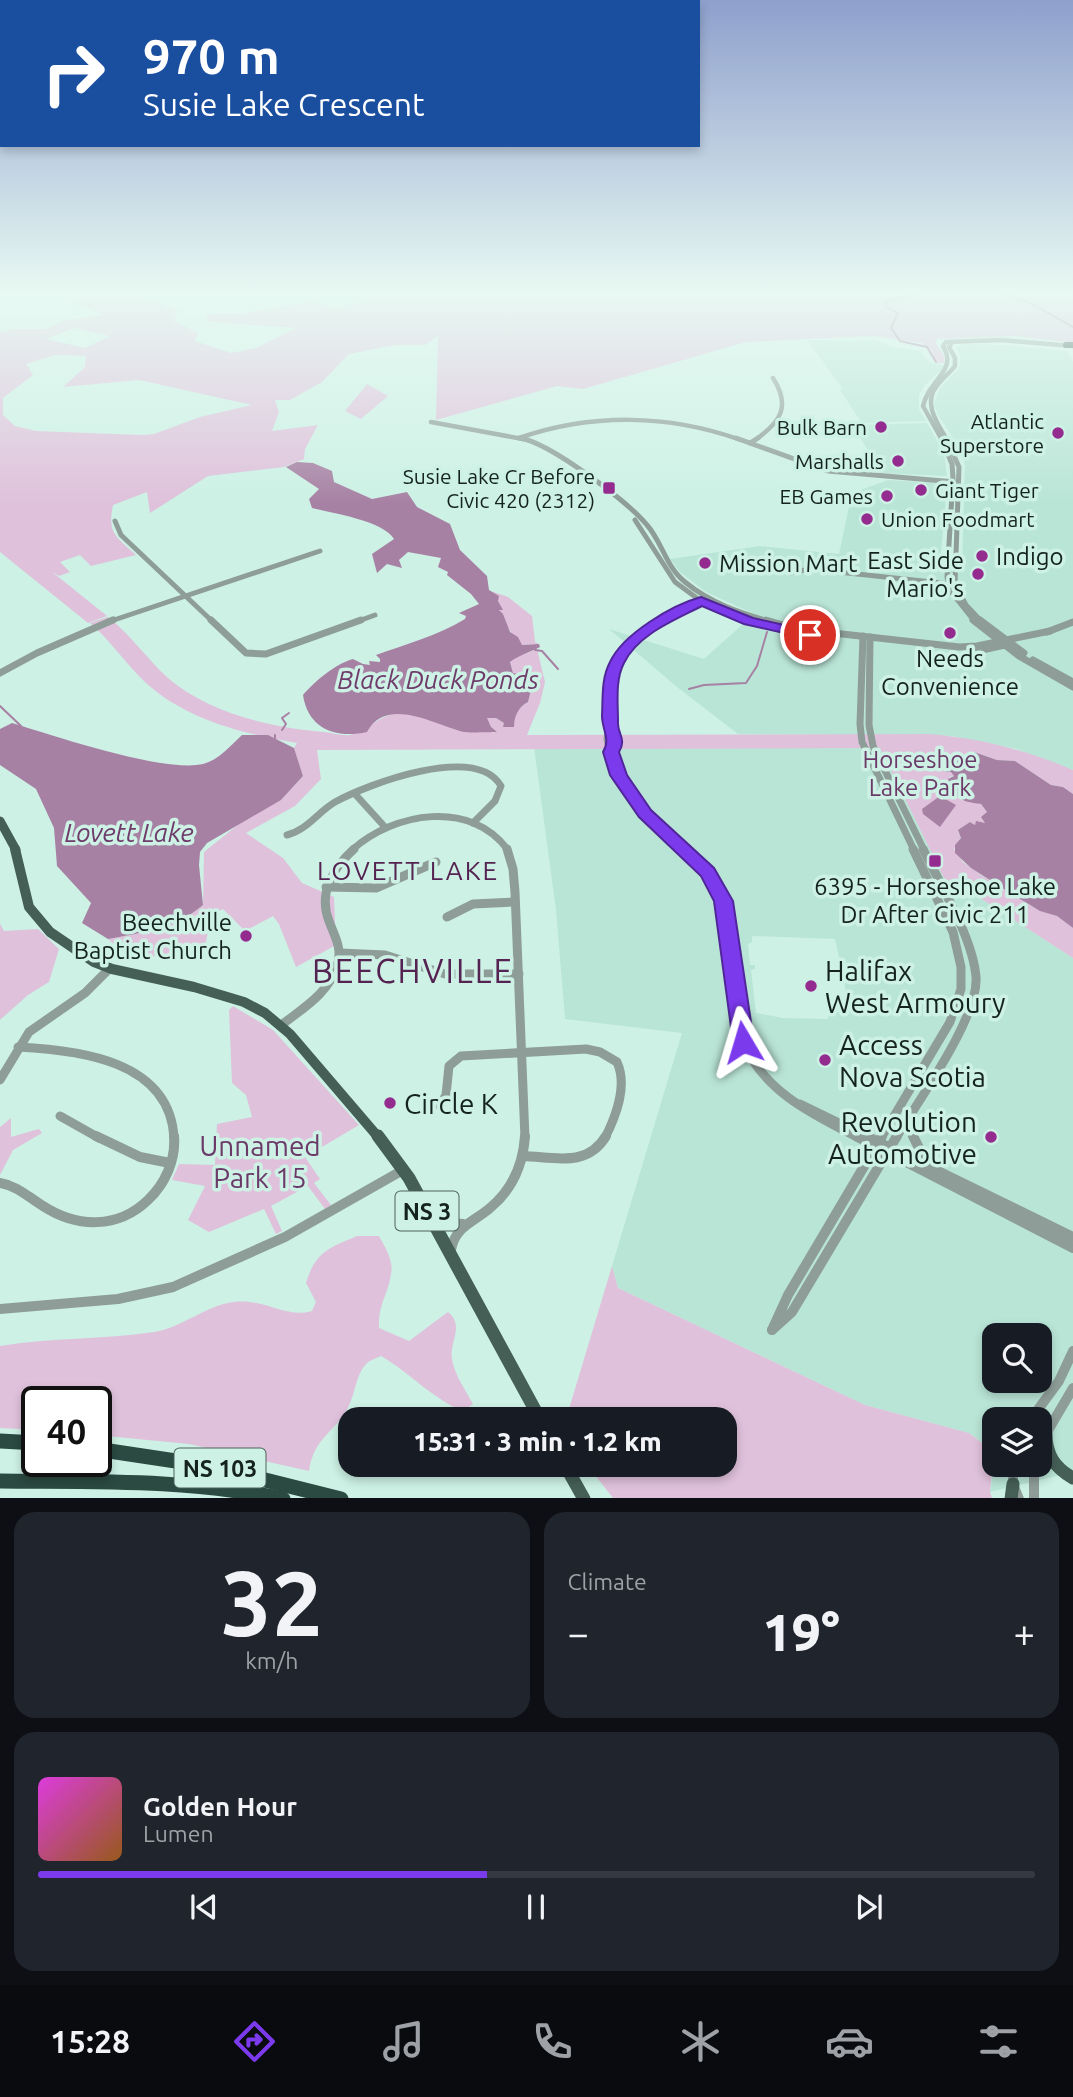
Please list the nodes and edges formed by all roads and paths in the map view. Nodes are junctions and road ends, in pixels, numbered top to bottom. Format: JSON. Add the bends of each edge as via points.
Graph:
{"nodes":[{"id":1,"x":950,"y":364,"type":"edge"},
{"id":2,"x":955,"y":364,"type":"edge"},
{"id":3,"x":773,"y":378,"type":"dead end"},
{"id":4,"x":431,"y":422,"type":"dead end"},
{"id":5,"x":518,"y":438,"type":"junction"},
{"id":6,"x":750,"y":443,"type":"junction"},
{"id":7,"x":956,"y":482,"type":"junction"},
{"id":8,"x":118,"y":522,"type":"dead end"},
{"id":9,"x":320,"y":551,"type":"dead end"},
{"id":10,"x":790,"y":573,"type":"dead end"},
{"id":11,"x":951,"y":584,"type":"junction"},
{"id":12,"x":185,"y":596,"type":"junction"},
{"id":13,"x":704,"y":600,"type":"junction"},
{"id":14,"x":375,"y":615,"type":"dead end"},
{"id":15,"x":1073,"y":622,"type":"edge"},
{"id":16,"x":1050,"y":631,"type":"junction"},
{"id":17,"x":996,"y":632,"type":"junction"},
{"id":18,"x":1025,"y":636,"type":"junction"},
{"id":19,"x":866,"y":639,"type":"junction"},
{"id":20,"x":1006,"y":642,"type":"junction"},
{"id":21,"x":0,"y":673,"type":"edge"},
{"id":22,"x":1073,"y":682,"type":"edge"},
{"id":23,"x":1073,"y":687,"type":"edge"},
{"id":24,"x":355,"y":794,"type":"junction"},
{"id":25,"x":0,"y":821,"type":"edge"},
{"id":26,"x":473,"y":823,"type":"junction"},
{"id":27,"x":384,"y":826,"type":"junction"},
{"id":28,"x":287,"y":835,"type":"dead end"},
{"id":29,"x":436,"y":862,"type":"dead end"},
{"id":30,"x":326,"y":887,"type":"junction"},
{"id":31,"x":514,"y":902,"type":"junction"},
{"id":32,"x":447,"y":917,"type":"dead end"},
{"id":33,"x":340,"y":953,"type":"junction"},
{"id":34,"x":110,"y":968,"type":"junction"},
{"id":35,"x":518,"y":969,"type":"junction"},
{"id":36,"x":281,"y":1026,"type":"junction"},
{"id":37,"x":18,"y":1047,"type":"junction"},
{"id":38,"x":523,"y":1052,"type":"junction"},
{"id":39,"x":925,"y":1065,"type":"junction"},
{"id":40,"x":936,"y":1070,"type":"junction"},
{"id":41,"x":0,"y":1080,"type":"edge"},
{"id":42,"x":440,"y":1106,"type":"dead end"},
{"id":43,"x":911,"y":1112,"type":"junction"},
{"id":44,"x":60,"y":1116,"type":"dead end"},
{"id":45,"x":877,"y":1144,"type":"junction"},
{"id":46,"x":888,"y":1150,"type":"junction"},
{"id":47,"x":523,"y":1156,"type":"junction"},
{"id":48,"x":170,"y":1163,"type":"junction"},
{"id":49,"x":403,"y":1170,"type":"junction"},
{"id":50,"x":943,"y":1171,"type":"junction"},
{"id":51,"x":0,"y":1183,"type":"edge"},
{"id":52,"x":1004,"y":1208,"type":"junction"},
{"id":53,"x":432,"y":1221,"type":"junction"},
{"id":54,"x":464,"y":1224,"type":"junction"},
{"id":55,"x":837,"y":1225,"type":"junction"},
{"id":56,"x":1073,"y":1237,"type":"edge"},
{"id":57,"x":1073,"y":1250,"type":"edge"},
{"id":58,"x":450,"y":1254,"type":"junction"},
{"id":59,"x":806,"y":1276,"type":"dead end"},
{"id":60,"x":0,"y":1309,"type":"edge"},
{"id":61,"x":1073,"y":1351,"type":"edge"},
{"id":62,"x":1073,"y":1388,"type":"edge"},
{"id":63,"x":533,"y":1407,"type":"edge"},
{"id":64,"x":1040,"y":1407,"type":"edge"},
{"id":65,"x":1052,"y":1424,"type":"edge"},
{"id":66,"x":0,"y":1441,"type":"edge"},
{"id":67,"x":21,"y":1442,"type":"edge"},
{"id":68,"x":112,"y":1451,"type":"edge"},
{"id":69,"x":1052,"y":1461,"type":"edge"},
{"id":70,"x":572,"y":1477,"type":"edge"},
{"id":71,"x":1034,"y":1477,"type":"edge"},
{"id":72,"x":1073,"y":1478,"type":"edge"},
{"id":73,"x":0,"y":1481,"type":"edge"},
{"id":74,"x":280,"y":1498,"type":"edge"},
{"id":75,"x":337,"y":1498,"type":"edge"},
{"id":76,"x":583,"y":1498,"type":"edge"},
{"id":77,"x":1034,"y":1498,"type":"edge"}],
"edges":[{"from":1,"to":7,"type":"street","via":[[926,392],[923,405],[950,456]]},
{"from":2,"to":7,"type":"street","via":[[933,391],[929,404],[954,449]]},
{"from":3,"to":6,"type":"street","via":[[784,396],[783,408],[774,424]]},
{"from":4,"to":5,"type":"street"},
{"from":5,"to":6,"type":"street","via":[[573,424],[632,421],[691,426]]},
{"from":5,"to":13,"type":"street","via":[[564,461],[640,524],[667,574]]},
{"from":6,"to":7,"type":"street","via":[[839,473]]},
{"from":7,"to":11,"type":"street"},
{"from":8,"to":12,"type":"street","via":[[121,535]]},
{"from":9,"to":12,"type":"street"},
{"from":10,"to":11,"type":"street","via":[[810,569]]},
{"from":11,"to":17,"type":"street"},
{"from":11,"to":20,"type":"street","via":[[962,610]]},
{"from":12,"to":14,"type":"street","via":[[252,655]]},
{"from":12,"to":21,"type":"street","via":[[96,626]]},
{"from":13,"to":19,"type":"street","via":[[780,625]]},
{"from":13,"to":45,"type":"street","via":[[658,623],[623,654],[610,685],[606,746],[634,800],[701,865],[719,890],[727,913],[745,1047],[766,1077],[795,1103]]},
{"from":15,"to":16,"type":"street"},
{"from":16,"to":18,"type":"street"},
{"from":16,"to":20,"type":"street"},
{"from":17,"to":18,"type":"street"},
{"from":17,"to":20,"type":"street"},
{"from":18,"to":20,"type":"street"},
{"from":19,"to":20,"type":"street","via":[[962,652]]},
{"from":19,"to":39,"type":"street","via":[[862,742],[949,922],[962,964],[957,1008]]},
{"from":19,"to":40,"type":"street","via":[[873,746],[964,933],[976,977],[970,1011]]},
{"from":20,"to":22,"type":"street"},
{"from":20,"to":23,"type":"street","via":[[1042,671]]},
{"from":24,"to":26,"type":"street","via":[[412,772],[480,770],[496,778],[501,790]]},
{"from":24,"to":27,"type":"street"},
{"from":24,"to":28,"type":"street","via":[[328,806],[302,829]]},
{"from":25,"to":34,"type":"main road","number":"NS 3","via":[[15,847],[34,916],[78,953]]},
{"from":26,"to":27,"type":"street","via":[[429,816]]},
{"from":26,"to":31,"type":"street","via":[[508,851]]},
{"from":27,"to":30,"type":"street","via":[[354,848]]},
{"from":29,"to":30,"type":"street","via":[[376,888]]},
{"from":30,"to":33,"type":"street","via":[[324,904]]},
{"from":31,"to":32,"type":"street","via":[[473,904]]},
{"from":31,"to":35,"type":"street"},
{"from":33,"to":35,"type":"street","via":[[380,954],[444,974]]},
{"from":33,"to":36,"type":"street","via":[[326,987]]},
{"from":34,"to":36,"type":"main road","number":"NS 3","via":[[233,998],[259,1009]]},
{"from":34,"to":37,"type":"street","via":[[85,993],[39,1023]]},
{"from":35,"to":38,"type":"street"},
{"from":36,"to":49,"type":"main road","number":"NS 3","via":[[360,1112]]},
{"from":37,"to":41,"type":"street"},
{"from":37,"to":48,"type":"street","via":[[86,1051],[141,1078],[163,1099],[172,1118]]},
{"from":38,"to":42,"type":"street","via":[[456,1058],[449,1066]]},
{"from":38,"to":47,"type":"street"},
{"from":38,"to":47,"type":"street","via":[[598,1051],[620,1067],[624,1083],[606,1138],[594,1152],[574,1159]]},
{"from":39,"to":40,"type":"street"},
{"from":39,"to":45,"type":"street"},
{"from":40,"to":43,"type":"street"},
{"from":43,"to":46,"type":"street"},
{"from":43,"to":50,"type":"street","via":[[914,1143]]},
{"from":44,"to":48,"type":"street","via":[[113,1147]]},
{"from":45,"to":46,"type":"street"},
{"from":45,"to":55,"type":"street"},
{"from":46,"to":50,"type":"street"},
{"from":46,"to":52,"type":"street"},
{"from":46,"to":55,"type":"street"},
{"from":47,"to":54,"type":"street","via":[[505,1192],[489,1209]]},
{"from":48,"to":51,"type":"street","via":[[161,1188],[148,1203],[130,1216],[110,1221],[67,1218],[15,1186]]},
{"from":49,"to":53,"type":"main road","number":"NS 3"},
{"from":49,"to":60,"type":"street","via":[[307,1225],[173,1287],[118,1299]]},
{"from":50,"to":52,"type":"street"},
{"from":52,"to":56,"type":"street"},
{"from":52,"to":57,"type":"street"},
{"from":53,"to":54,"type":"street"},
{"from":53,"to":58,"type":"main road","number":"NS 3"},
{"from":54,"to":58,"type":"street","via":[[453,1236]]},
{"from":55,"to":59,"type":"street"},
{"from":58,"to":63,"type":"main road","number":"NS 3"},
{"from":61,"to":64,"type":"street"},
{"from":62,"to":65,"type":"street"},
{"from":66,"to":67,"type":"highway"},
{"from":68,"to":75,"type":"highway","number":"NS 103","via":[[209,1466]]},
{"from":69,"to":72,"type":"main road"},
{"from":70,"to":76,"type":"main road"},
{"from":71,"to":77,"type":"street"},
{"from":73,"to":74,"type":"highway","number":"NS 103","via":[[176,1482]]}]}
